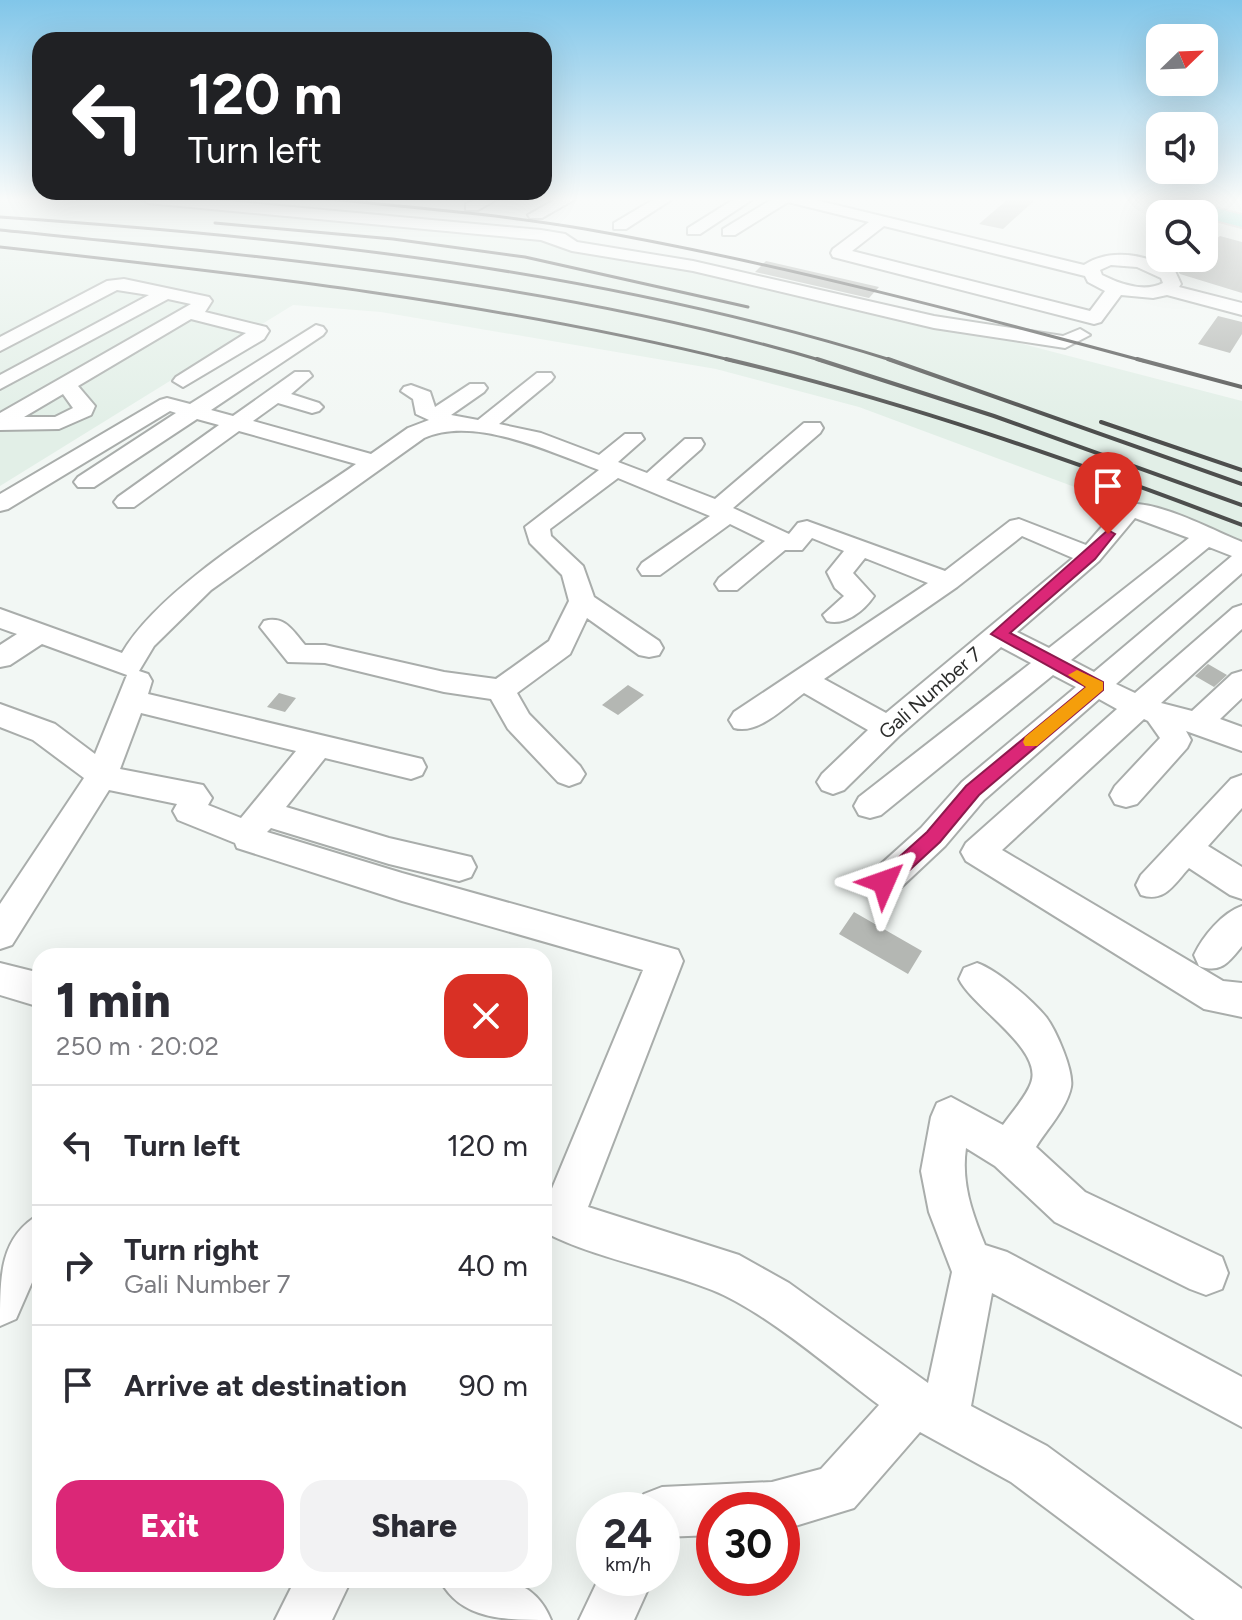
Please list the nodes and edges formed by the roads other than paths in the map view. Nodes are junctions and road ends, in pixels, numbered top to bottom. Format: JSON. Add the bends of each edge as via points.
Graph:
{"nodes":[{"id":1,"x":726,"y":274,"type":"edge"},
{"id":2,"x":860,"y":274,"type":"edge"},
{"id":3,"x":885,"y":274,"type":"edge"},
{"id":4,"x":1094,"y":274,"type":"edge"},
{"id":5,"x":1168,"y":274,"type":"edge"},
{"id":6,"x":889,"y":285,"type":"dead end"},
{"id":7,"x":1170,"y":285,"type":"junction"},
{"id":8,"x":1116,"y":289,"type":"junction"},
{"id":9,"x":167,"y":292,"type":"junction"},
{"id":10,"x":1242,"y":306,"type":"edge"},
{"id":11,"x":981,"y":310,"type":"dead end"},
{"id":12,"x":188,"y":313,"type":"junction"},
{"id":13,"x":1094,"y":318,"type":"junction"},
{"id":14,"x":1080,"y":335,"type":"junction"},
{"id":15,"x":0,"y":348,"type":"edge"},
{"id":16,"x":38,"y":363,"type":"junction"},
{"id":17,"x":302,"y":376,"type":"dead end"},
{"id":18,"x":544,"y":377,"type":"dead end"},
{"id":19,"x":73,"y":380,"type":"junction"},
{"id":20,"x":183,"y":381,"type":"dead end"},
{"id":21,"x":0,"y":383,"type":"edge"},
{"id":22,"x":477,"y":388,"type":"dead end"},
{"id":23,"x":411,"y":391,"type":"dead end"},
{"id":24,"x":274,"y":395,"type":"junction"},
{"id":25,"x":167,"y":404,"type":"junction"},
{"id":26,"x":312,"y":407,"type":"dead end"},
{"id":27,"x":193,"y":411,"type":"junction"},
{"id":28,"x":439,"y":420,"type":"junction"},
{"id":29,"x":0,"y":423,"type":"edge"},
{"id":30,"x":237,"y":423,"type":"junction"},
{"id":31,"x":482,"y":427,"type":"junction"},
{"id":32,"x":812,"y":428,"type":"dead end"},
{"id":33,"x":633,"y":439,"type":"dead end"},
{"id":34,"x":693,"y":444,"type":"dead end"},
{"id":35,"x":374,"y":462,"type":"junction"},
{"id":36,"x":609,"y":466,"type":"junction"},
{"id":37,"x":86,"y":482,"type":"dead end"},
{"id":38,"x":650,"y":482,"type":"junction"},
{"id":39,"x":126,"y":502,"type":"dead end"},
{"id":40,"x":0,"y":504,"type":"edge"},
{"id":41,"x":722,"y":512,"type":"junction"},
{"id":42,"x":1206,"y":537,"type":"junction"},
{"id":43,"x":782,"y":540,"type":"junction"},
{"id":44,"x":860,"y":548,"type":"junction"},
{"id":45,"x":1242,"y":551,"type":"edge"},
{"id":46,"x":1090,"y":556,"type":"junction"},
{"id":47,"x":1242,"y":560,"type":"edge"},
{"id":48,"x":651,"y":569,"type":"dead end"},
{"id":49,"x":948,"y":581,"type":"junction"},
{"id":50,"x":728,"y":584,"type":"dead end"},
{"id":51,"x":582,"y":601,"type":"junction"},
{"id":52,"x":1242,"y":614,"type":"edge"},
{"id":53,"x":836,"y":615,"type":"dead end"},
{"id":54,"x":0,"y":618,"type":"edge"},
{"id":55,"x":274,"y":627,"type":"dead end"},
{"id":56,"x":39,"y":633,"type":"junction"},
{"id":57,"x":999,"y":634,"type":"junction"},
{"id":58,"x":649,"y":648,"type":"dead end"},
{"id":59,"x":0,"y":658,"type":"edge"},
{"id":60,"x":1050,"y":661,"type":"junction"},
{"id":61,"x":128,"y":666,"type":"junction"},
{"id":62,"x":804,"y":680,"type":"junction"},
{"id":63,"x":1242,"y":681,"type":"edge"},
{"id":64,"x":1098,"y":686,"type":"junction"},
{"id":65,"x":501,"y":690,"type":"junction"},
{"id":66,"x":131,"y":700,"type":"junction"},
{"id":67,"x":1149,"y":711,"type":"junction"},
{"id":68,"x":0,"y":715,"type":"edge"},
{"id":69,"x":744,"y":720,"type":"dead end"},
{"id":70,"x":1197,"y":724,"type":"junction"},
{"id":71,"x":888,"y":728,"type":"junction"},
{"id":72,"x":1242,"y":740,"type":"edge"},
{"id":73,"x":318,"y":745,"type":"junction"},
{"id":74,"x":411,"y":767,"type":"dead end"},
{"id":75,"x":569,"y":774,"type":"dead end"},
{"id":76,"x":102,"y":775,"type":"junction"},
{"id":77,"x":833,"y":782,"type":"dead end"},
{"id":78,"x":1242,"y":787,"type":"edge"},
{"id":79,"x":1126,"y":795,"type":"dead end"},
{"id":80,"x":870,"y":806,"type":"dead end"},
{"id":81,"x":256,"y":823,"type":"junction"},
{"id":82,"x":1186,"y":849,"type":"junction"},
{"id":83,"x":459,"y":867,"type":"dead end"},
{"id":84,"x":884,"y":882,"type":"dead end"},
{"id":85,"x":1153,"y":885,"type":"dead end"},
{"id":86,"x":1242,"y":885,"type":"edge"},
{"id":87,"x":1242,"y":921,"type":"edge"},
{"id":88,"x":0,"y":934,"type":"edge"},
{"id":89,"x":1212,"y":955,"type":"dead end"},
{"id":90,"x":0,"y":979,"type":"edge"},
{"id":91,"x":977,"y":979,"type":"dead end"},
{"id":92,"x":32,"y":988,"type":"edge"},
{"id":93,"x":1242,"y":1000,"type":"edge"},
{"id":94,"x":1010,"y":1151,"type":"junction"},
{"id":95,"x":556,"y":1218,"type":"edge"},
{"id":96,"x":20,"y":1241,"type":"edge"},
{"id":97,"x":974,"y":1272,"type":"junction"},
{"id":98,"x":1206,"y":1273,"type":"dead end"},
{"id":99,"x":0,"y":1303,"type":"edge"},
{"id":100,"x":1242,"y":1403,"type":"edge"},
{"id":101,"x":930,"y":1410,"type":"junction"},
{"id":102,"x":680,"y":1511,"type":"edge"},
{"id":103,"x":320,"y":1588,"type":"edge"},
{"id":104,"x":478,"y":1588,"type":"edge"},
{"id":105,"x":618,"y":1596,"type":"edge"},
{"id":106,"x":302,"y":1620,"type":"edge"},
{"id":107,"x":524,"y":1620,"type":"edge"},
{"id":108,"x":606,"y":1620,"type":"edge"},
{"id":109,"x":1239,"y":1620,"type":"edge"}],
"edges":[{"from":1,"to":14,"type":"street","via":[[934,322],[1065,342]]},
{"from":2,"to":6,"type":"street"},
{"from":3,"to":13,"type":"street"},
{"from":4,"to":8,"type":"street"},
{"from":5,"to":7,"type":"street"},
{"from":7,"to":8,"type":"street","via":[[1135,293]]},
{"from":7,"to":10,"type":"street"},
{"from":8,"to":13,"type":"street"},
{"from":9,"to":12,"type":"street","via":[[203,301]]},
{"from":9,"to":15,"type":"street","via":[[109,286]]},
{"from":9,"to":16,"type":"street"},
{"from":11,"to":14,"type":"street"},
{"from":12,"to":19,"type":"street"},
{"from":12,"to":20,"type":"street","via":[[259,331]]},
{"from":13,"to":14,"type":"street"},
{"from":15,"to":16,"type":"street"},
{"from":16,"to":19,"type":"street"},
{"from":16,"to":21,"type":"street"},
{"from":17,"to":24,"type":"street"},
{"from":18,"to":31,"type":"street"},
{"from":19,"to":29,"type":"street"},
{"from":19,"to":29,"type":"street","via":[[84,411],[59,423]]},
{"from":22,"to":28,"type":"street"},
{"from":23,"to":28,"type":"street","via":[[423,396],[423,410]]},
{"from":24,"to":26,"type":"street"},
{"from":24,"to":30,"type":"street"},
{"from":25,"to":27,"type":"street"},
{"from":25,"to":27,"type":"street","via":[[306,330]]},
{"from":25,"to":40,"type":"street"},
{"from":27,"to":30,"type":"street"},
{"from":27,"to":37,"type":"street"},
{"from":28,"to":31,"type":"street"},
{"from":28,"to":35,"type":"street"},
{"from":30,"to":35,"type":"street"},
{"from":30,"to":39,"type":"street"},
{"from":31,"to":36,"type":"street","via":[[533,438]]},
{"from":32,"to":41,"type":"street"},
{"from":33,"to":36,"type":"street"},
{"from":34,"to":38,"type":"street"},
{"from":35,"to":61,"type":"street","via":[[202,584],[143,640]]},
{"from":36,"to":38,"type":"street"},
{"from":36,"to":51,"type":"street","via":[[537,527],[539,538],[574,572]]},
{"from":38,"to":41,"type":"street"},
{"from":41,"to":43,"type":"street"},
{"from":41,"to":48,"type":"street"},
{"from":42,"to":45,"type":"street"},
{"from":42,"to":46,"type":"street","name":"Gali Number 7","via":[[1135,510],[1127,512]]},
{"from":42,"to":60,"type":"street"},
{"from":43,"to":44,"type":"street","via":[[793,545],[807,528]]},
{"from":43,"to":50,"type":"street"},
{"from":44,"to":49,"type":"street"},
{"from":44,"to":53,"type":"street","via":[[840,572],[861,596]]},
{"from":46,"to":49,"type":"street","via":[[1019,526]]},
{"from":46,"to":57,"type":"street","name":"Gali Number 7"},
{"from":47,"to":64,"type":"street"},
{"from":49,"to":62,"type":"street"},
{"from":51,"to":58,"type":"street"},
{"from":51,"to":65,"type":"street","via":[[560,647]]},
{"from":52,"to":67,"type":"street"},
{"from":54,"to":56,"type":"street"},
{"from":55,"to":65,"type":"street","via":[[298,655],[325,654]]},
{"from":56,"to":59,"type":"street"},
{"from":56,"to":61,"type":"street"},
{"from":57,"to":60,"type":"street"},
{"from":57,"to":71,"type":"street","name":"Gali Number 7"},
{"from":60,"to":64,"type":"street"},
{"from":60,"to":80,"type":"street"},
{"from":61,"to":66,"type":"street","via":[[138,682]]},
{"from":62,"to":69,"type":"street"},
{"from":62,"to":71,"type":"street"},
{"from":63,"to":70,"type":"street"},
{"from":64,"to":67,"type":"street"},
{"from":64,"to":84,"type":"street","via":[[973,791]]},
{"from":65,"to":75,"type":"street","via":[[518,721]]},
{"from":66,"to":73,"type":"street"},
{"from":66,"to":76,"type":"street"},
{"from":67,"to":70,"type":"street"},
{"from":67,"to":79,"type":"street","via":[[1176,740]]},
{"from":67,"to":93,"type":"street","via":[[978,852],[1217,997]]},
{"from":68,"to":76,"type":"street","via":[[44,732]]},
{"from":70,"to":72,"type":"street"},
{"from":71,"to":77,"type":"street","name":"Gali Number 7"},
{"from":73,"to":74,"type":"street"},
{"from":73,"to":81,"type":"street"},
{"from":76,"to":81,"type":"street","via":[[192,794],[196,798],[189,811]]},
{"from":76,"to":88,"type":"street"},
{"from":78,"to":82,"type":"street"},
{"from":81,"to":83,"type":"street"},
{"from":81,"to":95,"type":"street","via":[[249,839],[665,961]]},
{"from":82,"to":85,"type":"street"},
{"from":82,"to":86,"type":"street"},
{"from":87,"to":89,"type":"street"},
{"from":90,"to":92,"type":"street"},
{"from":91,"to":94,"type":"street","via":[[1033,1030],[1052,1072],[1051,1088]]},
{"from":94,"to":97,"type":"street","via":[[951,1117],[942,1171],[950,1212]]},
{"from":94,"to":98,"type":"street","via":[[1070,1207]]},
{"from":95,"to":101,"type":"street","via":[[723,1271],[773,1299]]},
{"from":96,"to":99,"type":"street"},
{"from":97,"to":100,"type":"street","via":[[991,1268]]},
{"from":97,"to":101,"type":"street"},
{"from":101,"to":102,"type":"street","via":[[836,1490],[772,1507]]},
{"from":101,"to":109,"type":"street","via":[[1029,1464]]},
{"from":103,"to":106,"type":"street"},
{"from":104,"to":107,"type":"street"},
{"from":105,"to":108,"type":"street"}]}
